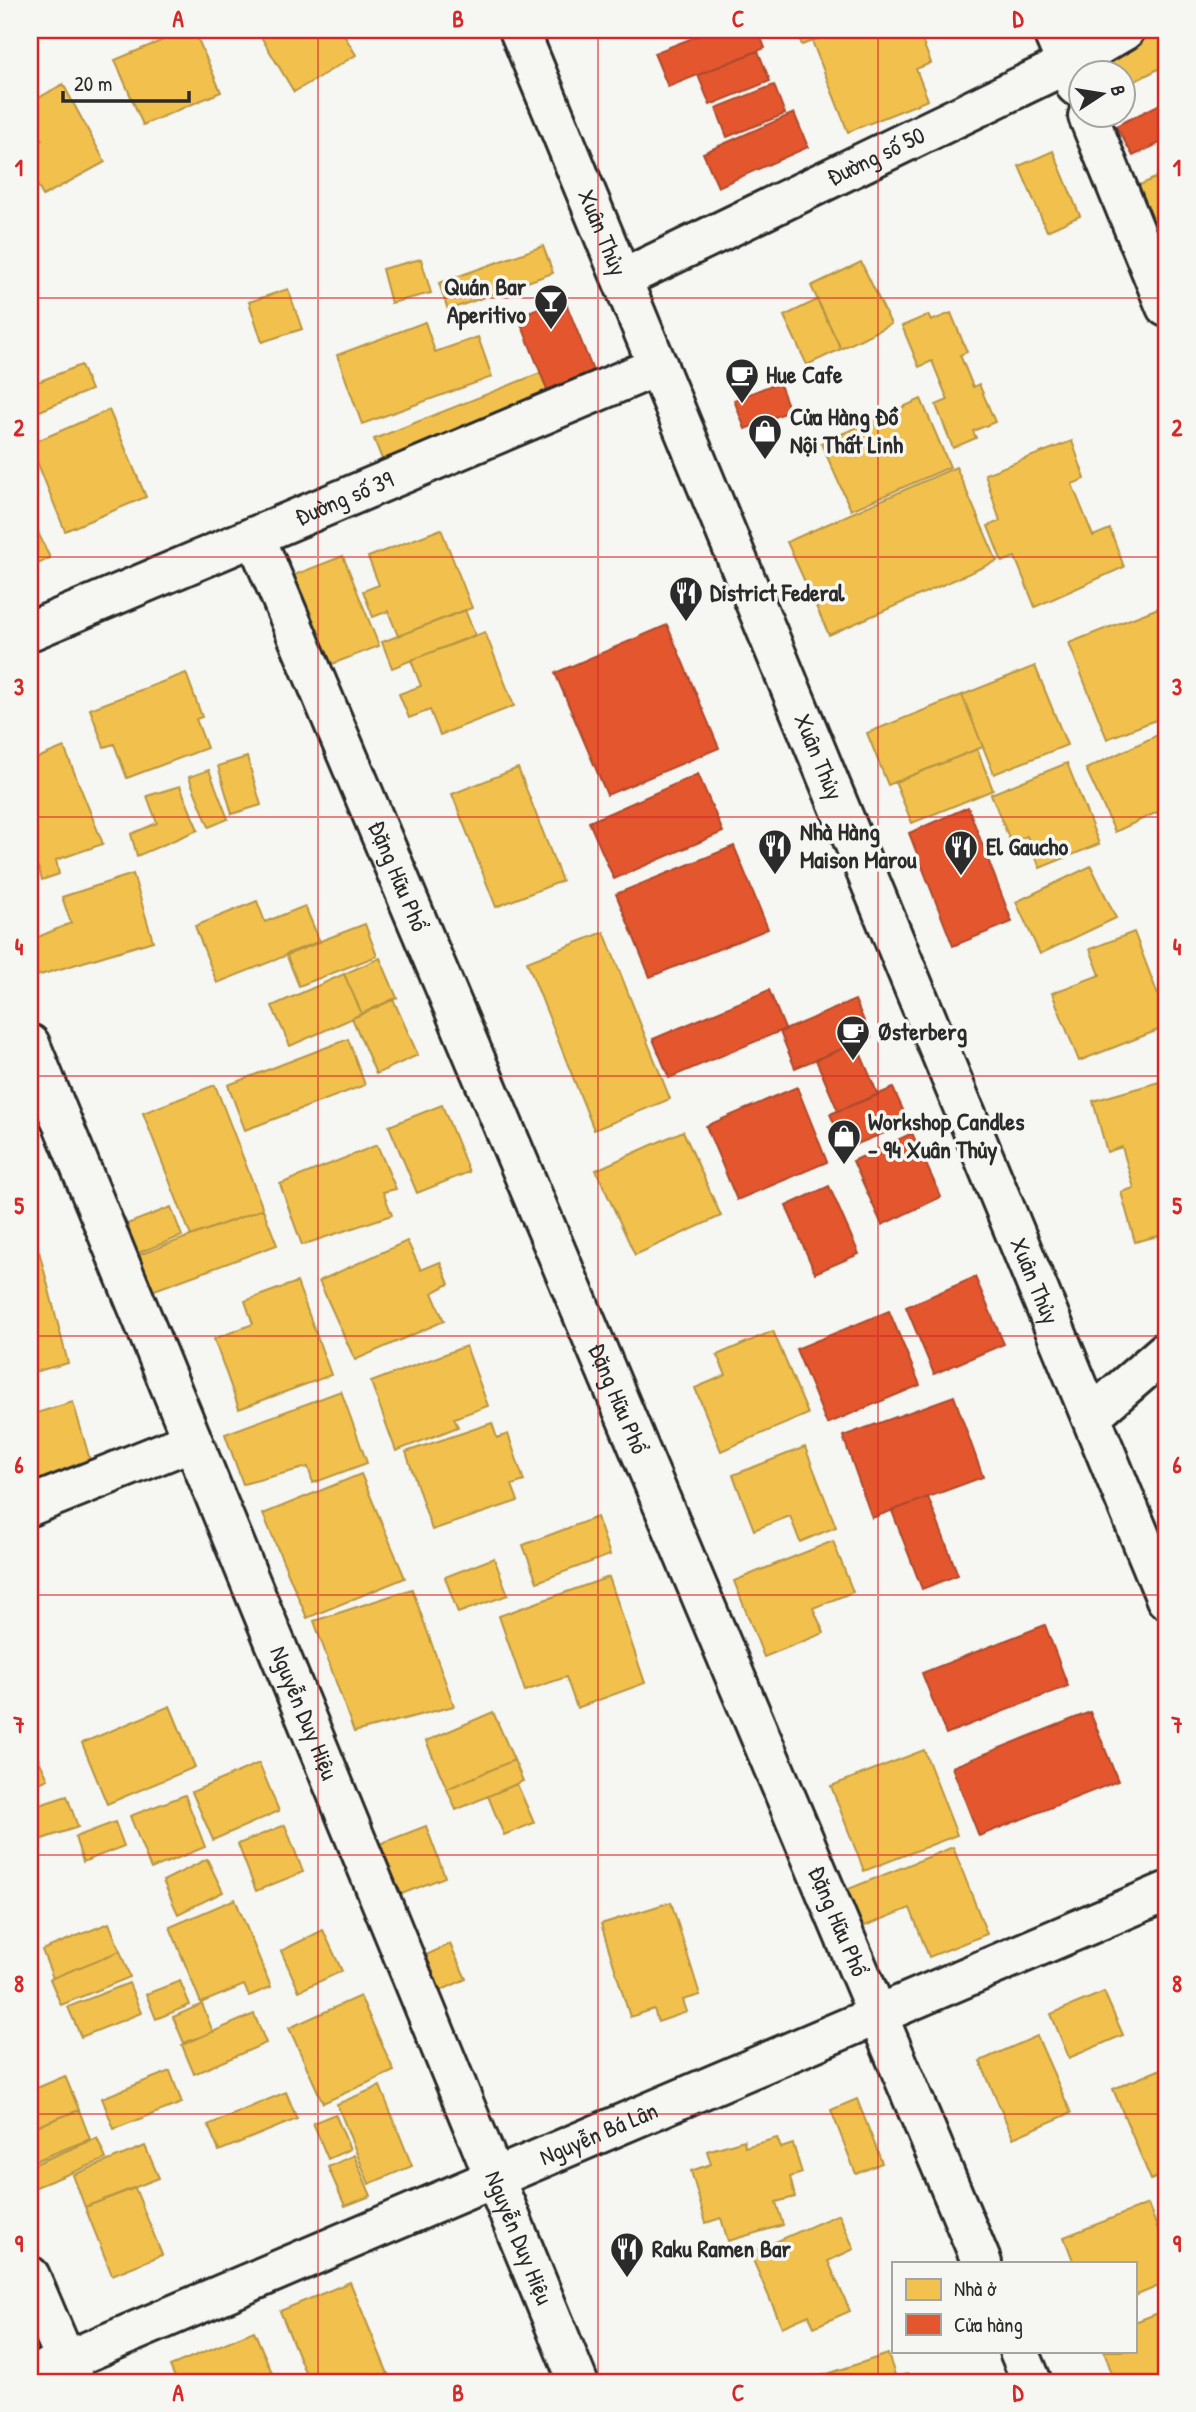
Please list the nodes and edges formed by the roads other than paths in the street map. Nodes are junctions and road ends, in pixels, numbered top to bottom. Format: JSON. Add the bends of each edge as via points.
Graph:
{"nodes":[{"id":1,"x":519,"y":30,"type":"edge"},
{"id":2,"x":1052,"y":30,"type":"edge"},
{"id":3,"x":1125,"y":30,"type":"edge"},
{"id":4,"x":1095,"y":60,"type":"edge"},
{"id":5,"x":1066,"y":62,"type":"edge"},
{"id":6,"x":1066,"y":85,"type":"edge"},
{"id":7,"x":1094,"y":130,"type":"edge"},
{"id":8,"x":622,"y":279,"type":"junction"},
{"id":9,"x":1166,"y":307,"type":"edge"},
{"id":10,"x":658,"y":366,"type":"junction"},
{"id":11,"x":255,"y":536,"type":"junction"},
{"id":12,"x":30,"y":631,"type":"edge"},
{"id":13,"x":30,"y":1044,"type":"edge"},
{"id":14,"x":1166,"y":1351,"type":"edge"},
{"id":15,"x":1091,"y":1416,"type":"junction"},
{"id":16,"x":192,"y":1441,"type":"junction"},
{"id":17,"x":30,"y":1506,"type":"edge"},
{"id":18,"x":1166,"y":1599,"type":"edge"},
{"id":19,"x":1166,"y":1892,"type":"edge"},
{"id":20,"x":878,"y":2015,"type":"junction"},
{"id":21,"x":494,"y":2179,"type":"junction"},
{"id":22,"x":982,"y":2262,"type":"edge"},
{"id":23,"x":30,"y":2276,"type":"edge"},
{"id":24,"x":1019,"y":2352,"type":"edge"},
{"id":25,"x":70,"y":2372,"type":"edge"},
{"id":26,"x":30,"y":2376,"type":"edge"},
{"id":27,"x":578,"y":2382,"type":"edge"},
{"id":28,"x":1032,"y":2382,"type":"edge"}],
"edges":[{"from":1,"to":8,"type":"street","name":"Xuân Thủy"},
{"from":2,"to":5,"type":"street"},
{"from":3,"to":4,"type":"street","name":"Đường số 50"},
{"from":6,"to":8,"type":"street","name":"Đường số 50"},
{"from":7,"to":9,"type":"street"},
{"from":8,"to":10,"type":"street","name":"Xuân Thủy"},
{"from":10,"to":11,"type":"street","name":"Đường số 39"},
{"from":10,"to":15,"type":"street","name":"Xuân Thủy"},
{"from":11,"to":12,"type":"street","name":"Đường số 39"},
{"from":11,"to":20,"type":"street","name":"Đặng Hữu Phổ"},
{"from":13,"to":16,"type":"street","name":"Nguyễn Duy Hiệu"},
{"from":14,"to":15,"type":"street"},
{"from":15,"to":18,"type":"street","name":"Xuân Thủy"},
{"from":16,"to":17,"type":"street"},
{"from":16,"to":21,"type":"street","name":"Nguyễn Duy Hiệu"},
{"from":19,"to":20,"type":"street","name":"Nguyễn Bá Lân"},
{"from":20,"to":21,"type":"street","name":"Nguyễn Bá Lân"},
{"from":20,"to":22,"type":"street","name":"Đặng Hữu Phổ"},
{"from":21,"to":25,"type":"street","name":"Nguyễn Bá Lân"},
{"from":21,"to":27,"type":"street","name":"Nguyễn Duy Hiệu"},
{"from":23,"to":25,"type":"street"},
{"from":24,"to":28,"type":"street"},
{"from":25,"to":26,"type":"street","name":"Nguyễn Bá Lân"}]}
